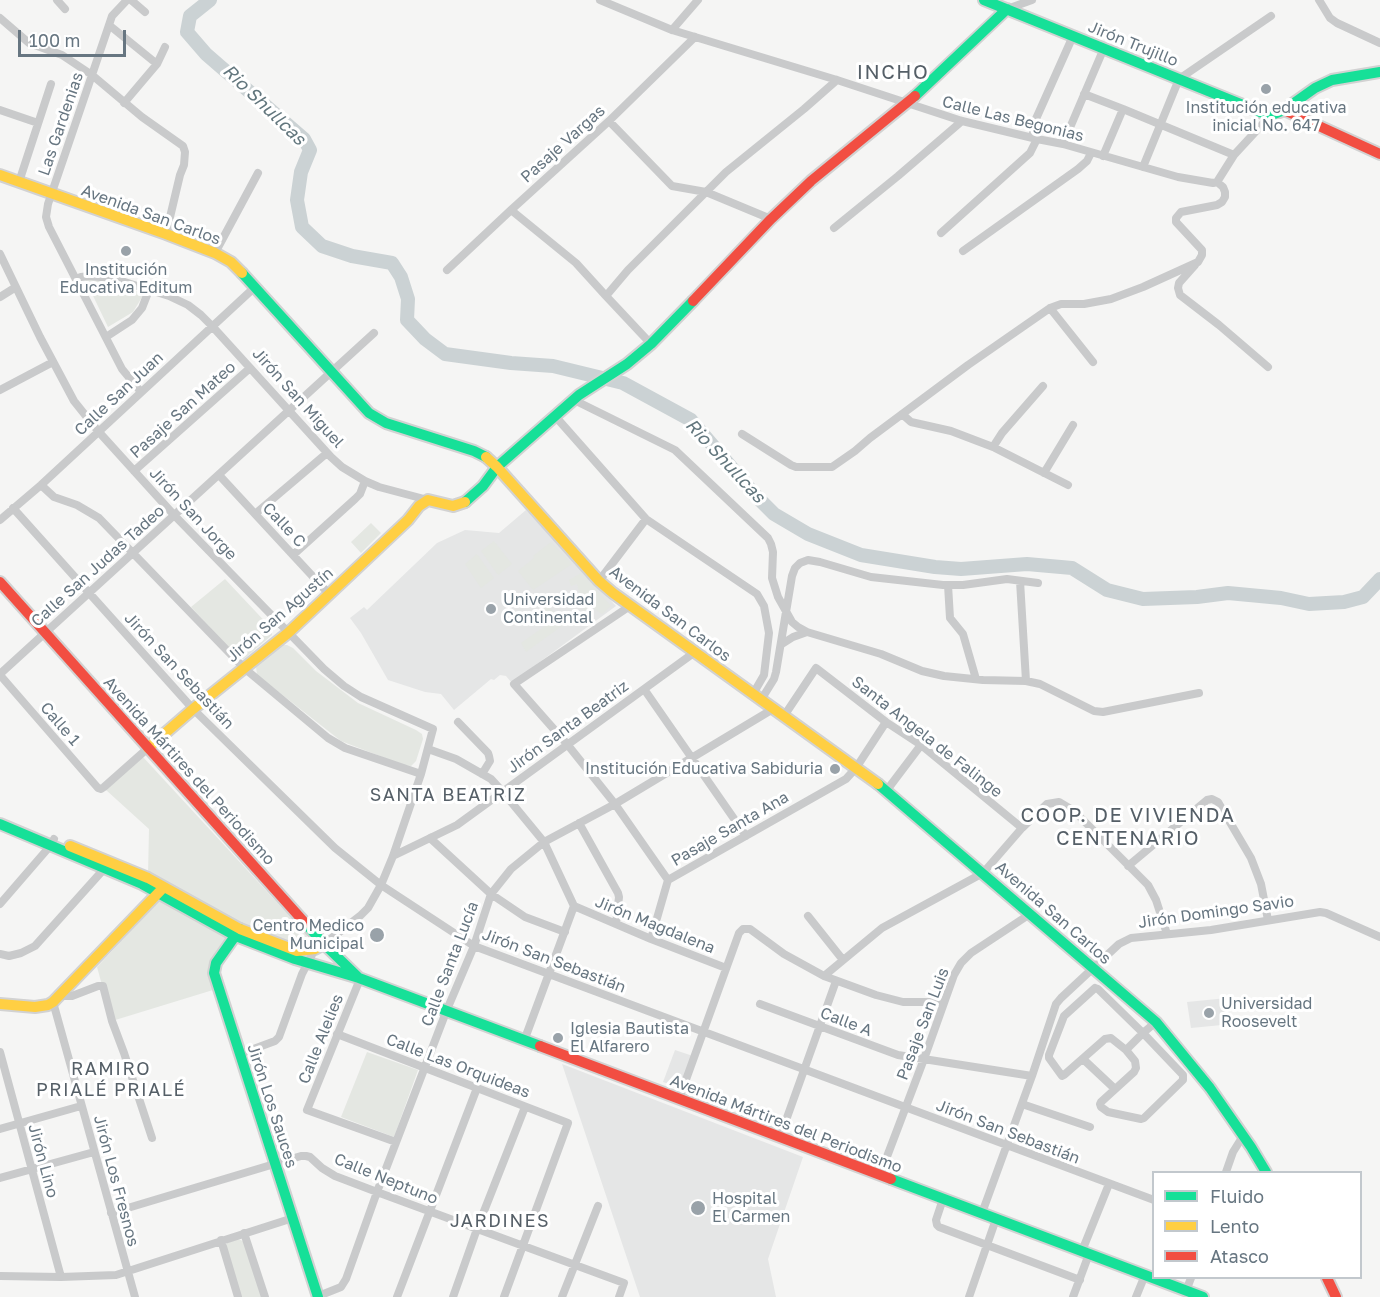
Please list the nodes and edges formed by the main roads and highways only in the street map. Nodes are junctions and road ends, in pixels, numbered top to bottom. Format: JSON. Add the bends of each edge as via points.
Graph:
{"nodes":[{"id":1,"x":984,"y":0,"type":"edge"},
{"id":2,"x":1007,"y":9,"type":"junction"},
{"id":3,"x":1380,"y":72,"type":"edge"},
{"id":4,"x":1284,"y":110,"type":"junction"},
{"id":5,"x":1380,"y":154,"type":"edge"},
{"id":6,"x":0,"y":175,"type":"edge"},
{"id":7,"x":497,"y":467,"type":"junction"},
{"id":8,"x":428,"y":501,"type":"joint"},
{"id":9,"x":0,"y":582,"type":"edge"},
{"id":10,"x":148,"y":748,"type":"junction"},
{"id":11,"x":0,"y":817,"type":"edge"},
{"id":12,"x":0,"y":824,"type":"edge"},
{"id":13,"x":53,"y":842,"type":"junction"},
{"id":14,"x":161,"y":890,"type":"junction"},
{"id":15,"x":238,"y":933,"type":"junction"},
{"id":16,"x":320,"y":947,"type":"junction"},
{"id":17,"x":359,"y":978,"type":"junction"},
{"id":18,"x":0,"y":1004,"type":"edge"},
{"id":19,"x":1265,"y":1171,"type":"edge"},
{"id":20,"x":1152,"y":1278,"type":"edge"},
{"id":21,"x":1155,"y":1279,"type":"edge"},
{"id":22,"x":1327,"y":1279,"type":"edge"},
{"id":23,"x":317,"y":1297,"type":"edge"},
{"id":24,"x":1203,"y":1297,"type":"edge"},
{"id":25,"x":1336,"y":1297,"type":"edge"}],
"edges":[{"from":1,"to":2,"type":"main road","name":"Jirón Trujillo"},
{"from":2,"to":4,"type":"main road","name":"Jirón Trujillo","via":[[1270,116]]},
{"from":2,"to":7,"type":"main road","name":"Jirón San Miguel","via":[[907,104],[811,181],[651,344],[576,397]]},
{"from":3,"to":4,"type":"main road","via":[[1332,80]]},
{"from":4,"to":5,"type":"main road"},
{"from":6,"to":7,"type":"main road","name":"Avenida San Carlos","via":[[166,234],[231,262],[369,413],[386,423],[474,451]]},
{"from":7,"to":8,"type":"main road","name":"Jirón San Miguel","via":[[466,502],[453,506]]},
{"from":7,"to":19,"type":"main road","name":"Avenida San Carlos","via":[[613,593],[887,790],[1156,1022],[1210,1089]]},
{"from":8,"to":10,"type":"main road","name":"Jirón San Agustín","via":[[288,633]]},
{"from":9,"to":10,"type":"main road","name":"Avenida Mártires del Periodismo"},
{"from":10,"to":16,"type":"main road","name":"Avenida Mártires del Periodismo"},
{"from":11,"to":13,"type":"main road"},
{"from":12,"to":13,"type":"main road"},
{"from":13,"to":14,"type":"main road","via":[[104,869]]},
{"from":13,"to":14,"type":"main road","via":[[148,878]]},
{"from":14,"to":15,"type":"main road"},
{"from":14,"to":18,"type":"main road","via":[[48,1005]]},
{"from":15,"to":16,"type":"main road","via":[[297,951]]},
{"from":15,"to":17,"type":"main road","name":"Avenida Mártires del Periodismo","via":[[308,963]]},
{"from":15,"to":23,"type":"main road","name":"Jirón Los Sauces","via":[[216,963],[214,973]]},
{"from":16,"to":17,"type":"main road","name":"Avenida Mártires del Periodismo"},
{"from":17,"to":20,"type":"main road","name":"Avenida Mártires del Periodismo"},
{"from":21,"to":24,"type":"main road","name":"Avenida Mártires del Periodismo"},
{"from":22,"to":25,"type":"main road"}]}
